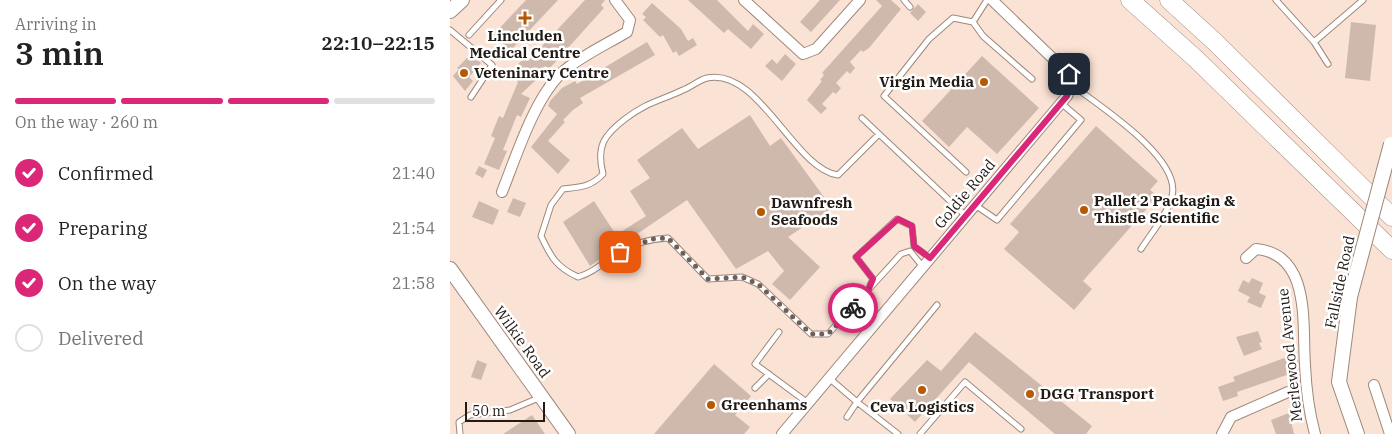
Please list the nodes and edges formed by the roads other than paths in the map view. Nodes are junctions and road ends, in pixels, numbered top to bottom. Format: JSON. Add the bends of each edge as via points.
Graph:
{"nodes":[{"id":1,"x":462,"y":0,"type":"edge"},
{"id":2,"x":501,"y":0,"type":"edge"},
{"id":3,"x":615,"y":0,"type":"edge"},
{"id":4,"x":744,"y":0,"type":"edge"},
{"id":5,"x":860,"y":0,"type":"edge"},
{"id":6,"x":904,"y":0,"type":"edge"},
{"id":7,"x":987,"y":0,"type":"edge"},
{"id":8,"x":992,"y":0,"type":"edge"},
{"id":9,"x":1130,"y":0,"type":"edge"},
{"id":10,"x":1169,"y":0,"type":"edge"},
{"id":11,"x":1276,"y":0,"type":"edge"},
{"id":12,"x":1363,"y":0,"type":"edge"},
{"id":13,"x":910,"y":7,"type":"dead end"},
{"id":14,"x":450,"y":11,"type":"edge"},
{"id":15,"x":973,"y":22,"type":"junction"},
{"id":16,"x":450,"y":30,"type":"edge"},
{"id":17,"x":469,"y":35,"type":"dead end"},
{"id":18,"x":1314,"y":42,"type":"junction"},
{"id":19,"x":1328,"y":64,"type":"dead end"},
{"id":20,"x":1032,"y":79,"type":"dead end"},
{"id":21,"x":1072,"y":85,"type":"junction"},
{"id":22,"x":471,"y":97,"type":"dead end"},
{"id":23,"x":1061,"y":103,"type":"junction"},
{"id":24,"x":862,"y":118,"type":"dead end"},
{"id":25,"x":879,"y":134,"type":"junction"},
{"id":26,"x":1391,"y":141,"type":"edge"},
{"id":27,"x":966,"y":172,"type":"dead end"},
{"id":28,"x":502,"y":192,"type":"dead end"},
{"id":29,"x":975,"y":205,"type":"junction"},
{"id":30,"x":966,"y":216,"type":"junction"},
{"id":31,"x":1392,"y":217,"type":"edge"},
{"id":32,"x":1141,"y":249,"type":"dead end"},
{"id":33,"x":1392,"y":250,"type":"edge"},
{"id":34,"x":930,"y":258,"type":"junction"},
{"id":35,"x":1246,"y":258,"type":"dead end"},
{"id":36,"x":923,"y":267,"type":"junction"},
{"id":37,"x":450,"y":269,"type":"edge"},
{"id":38,"x":867,"y":293,"type":"junction"},
{"id":39,"x":937,"y":305,"type":"dead end"},
{"id":40,"x":779,"y":332,"type":"dead end"},
{"id":41,"x":769,"y":374,"type":"junction"},
{"id":42,"x":829,"y":378,"type":"junction"},
{"id":43,"x":1374,"y":385,"type":"dead end"},
{"id":44,"x":755,"y":388,"type":"dead end"},
{"id":45,"x":1288,"y":392,"type":"dead end"},
{"id":46,"x":541,"y":397,"type":"junction"},
{"id":47,"x":857,"y":402,"type":"junction"},
{"id":48,"x":808,"y":403,"type":"junction"},
{"id":49,"x":847,"y":416,"type":"dead end"},
{"id":50,"x":1021,"y":429,"type":"dead end"},
{"id":51,"x":460,"y":434,"type":"edge"},
{"id":52,"x":568,"y":434,"type":"edge"},
{"id":53,"x":782,"y":434,"type":"edge"},
{"id":54,"x":898,"y":434,"type":"edge"},
{"id":55,"x":920,"y":434,"type":"edge"},
{"id":56,"x":1222,"y":434,"type":"edge"},
{"id":57,"x":1314,"y":434,"type":"edge"},
{"id":58,"x":1357,"y":434,"type":"edge"},
{"id":59,"x":1390,"y":434,"type":"edge"}],
"edges":[{"from":1,"to":14,"type":"street"},
{"from":2,"to":17,"type":"lane"},
{"from":3,"to":28,"type":"street","via":[[630,20],[627,32],[565,70],[551,85],[527,129]]},
{"from":4,"to":5,"type":"street","via":[[803,54],[816,49]]},
{"from":6,"to":13,"type":"lane"},
{"from":7,"to":15,"type":"lane"},
{"from":8,"to":21,"type":"street","via":[[1069,74]]},
{"from":9,"to":33,"type":"highway","via":[[1196,59]]},
{"from":10,"to":31,"type":"highway"},
{"from":11,"to":18,"type":"lane"},
{"from":12,"to":18,"type":"lane"},
{"from":15,"to":20,"type":"lane","via":[[983,36]]},
{"from":15,"to":27,"type":"lane","via":[[953,18],[929,38],[884,96]]},
{"from":16,"to":22,"type":"lane","via":[[492,65]]},
{"from":18,"to":19,"type":"lane"},
{"from":21,"to":23,"type":"street","name":"Goldie Road"},
{"from":21,"to":32,"type":"lane","via":[[1145,141],[1172,180],[1173,194],[1162,218]]},
{"from":23,"to":29,"type":"street","name":"Goldie Road"},
{"from":23,"to":29,"type":"lane","via":[[1081,120],[998,220]]},
{"from":24,"to":25,"type":"lane"},
{"from":25,"to":30,"type":"lane"},
{"from":25,"to":38,"type":"lane","via":[[838,175],[828,173],[750,93],[734,81],[708,78],[640,107],[607,134],[601,146],[603,174],[585,187],[563,189],[550,205],[542,236],[550,255],[563,270],[578,278],[593,272],[630,247],[652,239],[668,238],[708,279],[742,277],[758,284],[811,334],[828,334]]},
{"from":26,"to":58,"type":"street","name":"Fallside Road","bridge":true,"via":[[1350,297],[1339,382]]},
{"from":29,"to":30,"type":"street","name":"Goldie Road"},
{"from":30,"to":34,"type":"street","name":"Goldie Road"},
{"from":34,"to":36,"type":"street","name":"Goldie Road"},
{"from":34,"to":38,"type":"lane","via":[[914,246],[912,226],[898,219],[856,257],[873,279]]},
{"from":35,"to":57,"type":"street","name":"Merlewood Avenue","via":[[1256,249],[1270,250],[1296,277],[1302,296],[1305,365]]},
{"from":36,"to":38,"type":"lane","via":[[910,251],[901,254]]},
{"from":36,"to":42,"type":"street","name":"Goldie Road"},
{"from":37,"to":46,"type":"street","name":"Wilkie Road"},
{"from":39,"to":47,"type":"lane"},
{"from":40,"to":41,"type":"lane","via":[[755,364]]},
{"from":41,"to":44,"type":"lane"},
{"from":41,"to":48,"type":"lane"},
{"from":42,"to":47,"type":"lane"},
{"from":42,"to":48,"type":"street","name":"Goldie Road"},
{"from":43,"to":59,"type":"street"},
{"from":45,"to":56,"type":"street","via":[[1232,417]]},
{"from":46,"to":51,"type":"lane","via":[[510,410],[470,415],[459,422]]},
{"from":46,"to":52,"type":"street","name":"Wilkie Road"},
{"from":47,"to":49,"type":"lane"},
{"from":47,"to":54,"type":"lane"},
{"from":48,"to":53,"type":"street","name":"Goldie Road"},
{"from":50,"to":55,"type":"lane","via":[[965,382]]}]}
